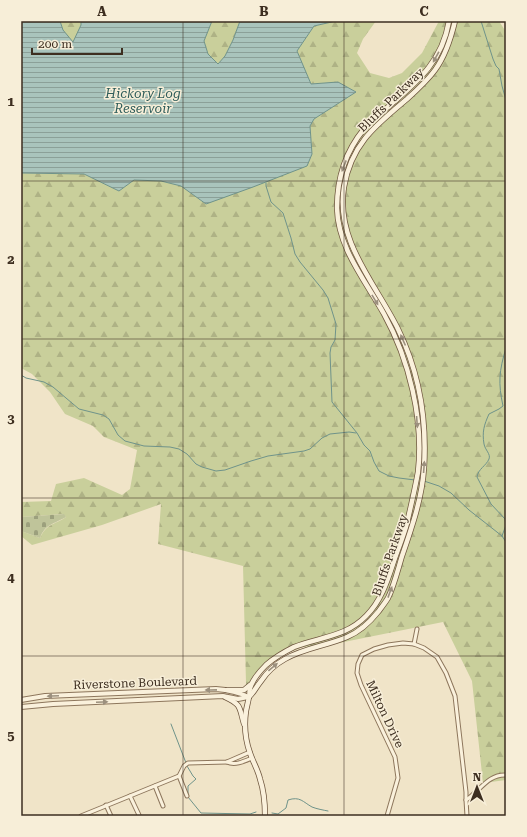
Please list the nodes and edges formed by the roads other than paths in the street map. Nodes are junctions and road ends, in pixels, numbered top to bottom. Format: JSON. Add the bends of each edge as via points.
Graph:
{"nodes":[{"id":1,"x":448,"y":21,"type":"edge"},
{"id":2,"x":455,"y":21,"type":"edge"},
{"id":3,"x":373,"y":283,"type":"junction"},
{"id":4,"x":367,"y":286,"type":"junction"},
{"id":5,"x":397,"y":554,"type":"junction"},
{"id":6,"x":402,"y":556,"type":"junction"},
{"id":7,"x":417,"y":629,"type":"dead end"},
{"id":8,"x":313,"y":641,"type":"junction"},
{"id":9,"x":414,"y":644,"type":"junction"},
{"id":10,"x":315,"y":647,"type":"junction"},
{"id":11,"x":253,"y":682,"type":"junction"},
{"id":12,"x":227,"y":690,"type":"junction"},
{"id":13,"x":225,"y":697,"type":"junction"},
{"id":14,"x":249,"y":697,"type":"junction"},
{"id":15,"x":21,"y":700,"type":"edge"},
{"id":16,"x":21,"y":707,"type":"edge"},
{"id":17,"x":245,"y":728,"type":"junction"},
{"id":18,"x":250,"y":752,"type":"junction"},
{"id":19,"x":252,"y":758,"type":"junction"},
{"id":20,"x":227,"y":762,"type":"junction"},
{"id":21,"x":506,"y":775,"type":"edge"},
{"id":22,"x":179,"y":776,"type":"junction"},
{"id":23,"x":155,"y":786,"type":"junction"},
{"id":24,"x":130,"y":796,"type":"junction"},
{"id":25,"x":187,"y":796,"type":"dead end"},
{"id":26,"x":466,"y":800,"type":"junction"},
{"id":27,"x":106,"y":805,"type":"junction"},
{"id":28,"x":163,"y":806,"type":"dead end"},
{"id":29,"x":139,"y":815,"type":"dead end"},
{"id":30,"x":81,"y":816,"type":"edge"},
{"id":31,"x":111,"y":816,"type":"edge"},
{"id":32,"x":265,"y":816,"type":"edge"},
{"id":33,"x":387,"y":816,"type":"edge"},
{"id":34,"x":467,"y":816,"type":"edge"}],
"edges":[{"from":1,"to":4,"type":"main road","name":"Bluffs Parkway","one_way":true,"via":[[442,46],[430,66],[418,81],[365,128],[355,142],[341,172],[337,208],[339,226],[345,246]]},
{"from":2,"to":3,"type":"main road","name":"Bluffs Parkway","via":[[445,54],[435,70],[424,84],[367,135],[349,168],[344,187],[345,225],[355,252]]},
{"from":3,"to":4,"type":"main road"},
{"from":6,"to":3,"type":"main road","name":"Bluffs Parkway","one_way":true,"via":[[420,494],[425,438],[418,386],[407,347]]},
{"from":4,"to":5,"type":"main road","name":"Bluffs Parkway","one_way":true,"via":[[405,360],[417,414],[418,470]]},
{"from":5,"to":6,"type":"main road"},
{"from":5,"to":8,"type":"main road","name":"Bluffs Parkway","via":[[383,592],[365,618],[337,635]]},
{"from":10,"to":6,"type":"main road","name":"Bluffs Parkway","one_way":true,"via":[[347,637],[370,621],[388,598]]},
{"from":7,"to":9,"type":"street"},
{"from":8,"to":10,"type":"main road"},
{"from":8,"to":11,"type":"main road","name":"Bluffs Parkway","via":[[296,646],[273,660],[260,671]]},
{"from":9,"to":26,"type":"street","via":[[437,657],[455,696]]},
{"from":9,"to":33,"type":"street","name":"Milton Drive","via":[[388,644],[362,655],[358,664],[357,673],[361,685],[395,757],[398,778]]},
{"from":14,"to":10,"type":"main road","name":"Bluffs Parkway","one_way":true,"via":[[274,666],[297,653]]},
{"from":11,"to":12,"type":"main road","via":[[244,690]]},
{"from":11,"to":14,"type":"main road","name":"Bluffs Parkway"},
{"from":12,"to":14,"type":"street","name":"Riverstone Boulevard"},
{"from":12,"to":15,"type":"street","name":"Riverstone Boulevard","one_way":true,"via":[[45,696]]},
{"from":13,"to":14,"type":"street","name":"Riverstone Boulevard"},
{"from":16,"to":13,"type":"street","name":"Riverstone Boulevard","one_way":true,"via":[[40,704]]},
{"from":13,"to":17,"type":"main road","via":[[240,708]]},
{"from":14,"to":17,"type":"main road"},
{"from":17,"to":18,"type":"main road"},
{"from":18,"to":19,"type":"main road"},
{"from":18,"to":20,"type":"street"},
{"from":19,"to":20,"type":"street","via":[[231,764]]},
{"from":19,"to":32,"type":"main road","via":[[262,786]]},
{"from":20,"to":22,"type":"street","via":[[188,763]]},
{"from":21,"to":26,"type":"street","via":[[491,778]]},
{"from":22,"to":23,"type":"street"},
{"from":22,"to":25,"type":"street"},
{"from":23,"to":24,"type":"street"},
{"from":23,"to":28,"type":"street"},
{"from":24,"to":27,"type":"street"},
{"from":24,"to":29,"type":"street"},
{"from":26,"to":34,"type":"street"},
{"from":27,"to":30,"type":"street"},
{"from":27,"to":31,"type":"street"}]}
